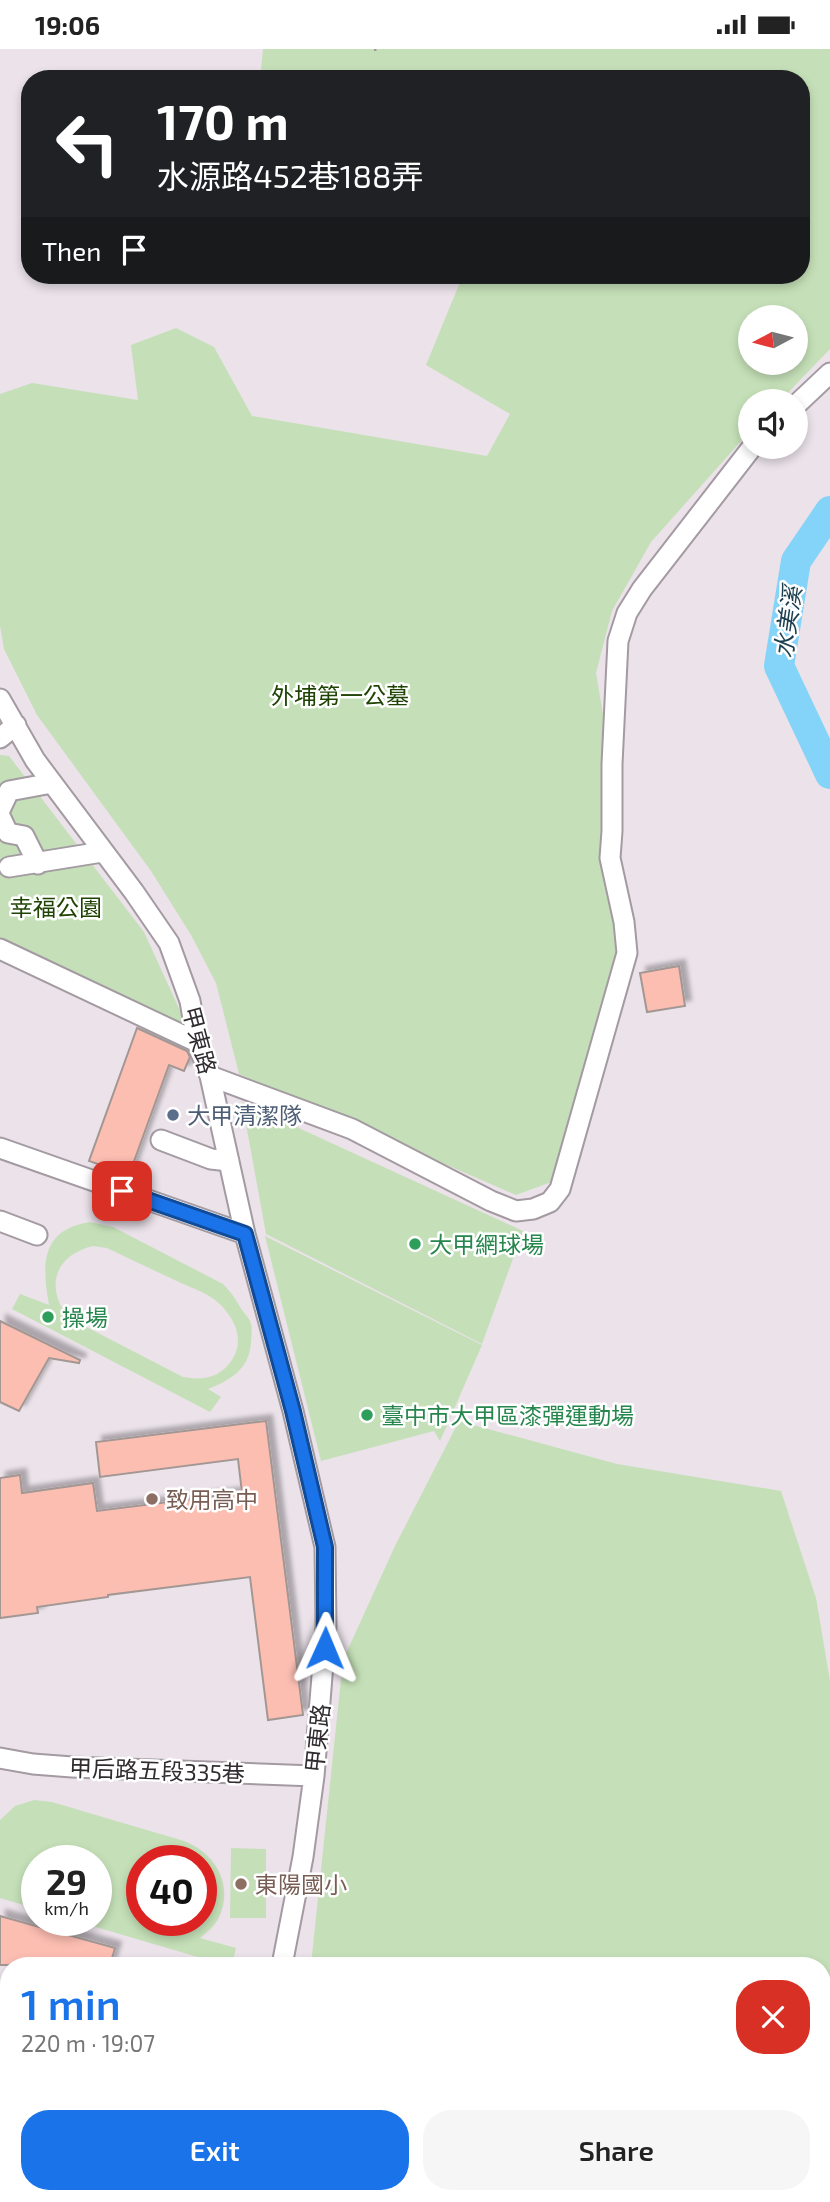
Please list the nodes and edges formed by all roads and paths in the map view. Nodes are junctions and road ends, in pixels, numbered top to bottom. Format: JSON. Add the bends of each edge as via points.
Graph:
{"nodes":[{"id":1,"x":830,"y":373,"type":"edge"},
{"id":2,"x":808,"y":394,"type":"edge"},
{"id":3,"x":743,"y":459,"type":"edge"},
{"id":4,"x":0,"y":699,"type":"edge"},
{"id":5,"x":16,"y":725,"type":"junction"},
{"id":6,"x":0,"y":738,"type":"edge"},
{"id":7,"x":52,"y":783,"type":"junction"},
{"id":8,"x":0,"y":810,"type":"edge"},
{"id":9,"x":0,"y":816,"type":"edge"},
{"id":10,"x":102,"y":852,"type":"junction"},
{"id":11,"x":37,"y":864,"type":"junction"},
{"id":12,"x":9,"y":867,"type":"dead end"},
{"id":13,"x":0,"y":949,"type":"edge"},
{"id":14,"x":197,"y":1042,"type":"junction"},
{"id":15,"x":210,"y":1076,"type":"junction"},
{"id":16,"x":161,"y":1140,"type":"dead end"},
{"id":17,"x":0,"y":1148,"type":"edge"},
{"id":18,"x":229,"y":1161,"type":"junction"},
{"id":19,"x":0,"y":1221,"type":"edge"},
{"id":20,"x":245,"y":1234,"type":"junction"},
{"id":21,"x":37,"y":1235,"type":"dead end"},
{"id":22,"x":0,"y":1758,"type":"edge"},
{"id":23,"x":314,"y":1776,"type":"junction"},
{"id":24,"x":284,"y":1957,"type":"edge"}],
"edges":[{"from":1,"to":2,"type":"street"},
{"from":3,"to":15,"type":"street","via":[[642,589],[627,613],[618,641],[610,858],[627,953],[564,1177],[550,1202],[516,1211],[352,1129]]},
{"from":4,"to":5,"type":"street","name":"甲東路"},
{"from":5,"to":6,"type":"street"},
{"from":5,"to":7,"type":"street","name":"甲東路"},
{"from":7,"to":8,"type":"street","via":[[9,791]]},
{"from":7,"to":10,"type":"street","name":"甲東路"},
{"from":9,"to":11,"type":"street","via":[[8,833],[24,836]]},
{"from":10,"to":11,"type":"street"},
{"from":10,"to":14,"type":"street","name":"甲東路","via":[[169,943],[190,1001]]},
{"from":11,"to":12,"type":"street"},
{"from":13,"to":14,"type":"street"},
{"from":14,"to":15,"type":"street","name":"甲東路"},
{"from":15,"to":18,"type":"street","name":"甲東路"},
{"from":16,"to":18,"type":"street"},
{"from":17,"to":20,"type":"street"},
{"from":18,"to":20,"type":"street","name":"甲東路"},
{"from":19,"to":21,"type":"street"},
{"from":20,"to":23,"type":"street","name":"甲東路","via":[[325,1547],[325,1648]]},
{"from":22,"to":23,"type":"street","name":"甲后路五段335巷","via":[[72,1767]]},
{"from":23,"to":24,"type":"street","name":"甲東路"}]}
